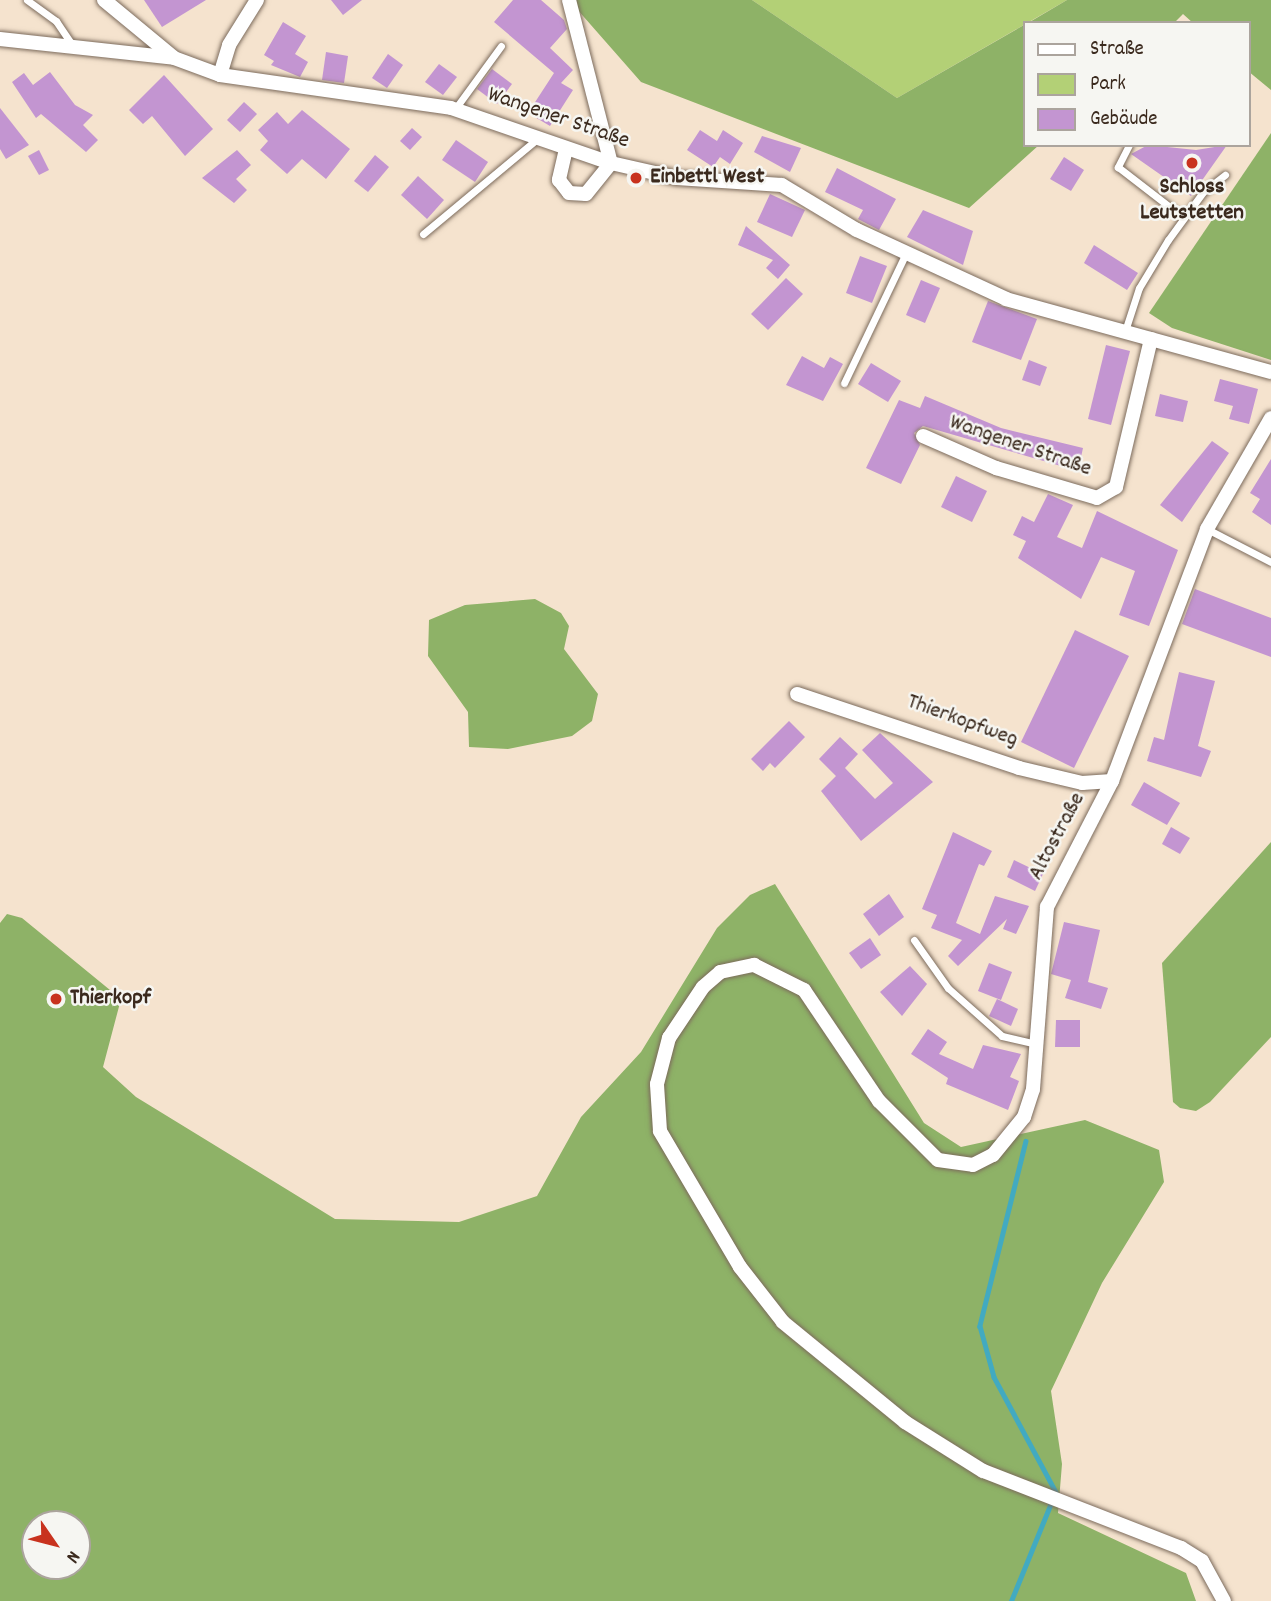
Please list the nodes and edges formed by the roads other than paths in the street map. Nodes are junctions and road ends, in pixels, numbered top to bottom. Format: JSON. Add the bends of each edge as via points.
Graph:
{"nodes":[{"id":1,"x":27,"y":0,"type":"edge"},
{"id":2,"x":104,"y":0,"type":"edge"},
{"id":3,"x":257,"y":0,"type":"edge"},
{"id":4,"x":569,"y":0,"type":"edge"},
{"id":5,"x":0,"y":39,"type":"edge"},
{"id":6,"x":72,"y":45,"type":"junction"},
{"id":7,"x":501,"y":46,"type":"dead end"},
{"id":8,"x":174,"y":58,"type":"junction"},
{"id":9,"x":220,"y":75,"type":"junction"},
{"id":10,"x":455,"y":109,"type":"junction"},
{"id":11,"x":537,"y":139,"type":"junction"},
{"id":12,"x":1128,"y":147,"type":"edge"},
{"id":13,"x":566,"y":149,"type":"junction"},
{"id":14,"x":611,"y":163,"type":"junction"},
{"id":15,"x":1225,"y":175,"type":"dead end"},
{"id":16,"x":1184,"y":218,"type":"junction"},
{"id":17,"x":423,"y":234,"type":"dead end"},
{"id":18,"x":906,"y":253,"type":"junction"},
{"id":19,"x":1125,"y":332,"type":"junction"},
{"id":20,"x":1151,"y":339,"type":"junction"},
{"id":21,"x":1271,"y":372,"type":"edge"},
{"id":22,"x":844,"y":383,"type":"dead end"},
{"id":23,"x":1271,"y":418,"type":"edge"},
{"id":24,"x":923,"y":436,"type":"dead end"},
{"id":25,"x":1207,"y":529,"type":"junction"},
{"id":26,"x":1271,"y":562,"type":"edge"},
{"id":27,"x":797,"y":694,"type":"dead end"},
{"id":28,"x":1112,"y":781,"type":"junction"},
{"id":29,"x":914,"y":940,"type":"dead end"},
{"id":30,"x":1038,"y":1044,"type":"junction"},
{"id":31,"x":1224,"y":1601,"type":"edge"}],
"edges":[{"from":1,"to":6,"type":"lane","via":[[56,20]]},
{"from":2,"to":8,"type":"street","name":"Wangener Straße"},
{"from":3,"to":9,"type":"street","via":[[229,45]]},
{"from":4,"to":14,"type":"street"},
{"from":5,"to":6,"type":"street","name":"Wangener Straße"},
{"from":6,"to":8,"type":"street","name":"Wangener Straße"},
{"from":7,"to":10,"type":"lane"},
{"from":8,"to":9,"type":"street","name":"Wangener Straße"},
{"from":9,"to":10,"type":"street","name":"Wangener Straße"},
{"from":10,"to":11,"type":"street","name":"Wangener Straße"},
{"from":11,"to":13,"type":"street","name":"Wangener Straße"},
{"from":11,"to":17,"type":"lane"},
{"from":12,"to":16,"type":"lane","via":[[1118,167]]},
{"from":13,"to":14,"type":"street","name":"Wangener Straße"},
{"from":13,"to":14,"type":"street","via":[[559,180],[569,193],[586,194]]},
{"from":14,"to":18,"type":"street","name":"Wangener Straße","via":[[686,179],[782,185]]},
{"from":15,"to":16,"type":"lane"},
{"from":16,"to":19,"type":"lane","via":[[1139,288]]},
{"from":18,"to":19,"type":"street","name":"Wangener Straße","via":[[1006,299]]},
{"from":18,"to":22,"type":"lane"},
{"from":19,"to":20,"type":"street","name":"Wangener Straße"},
{"from":20,"to":21,"type":"street","name":"Wangener Straße"},
{"from":20,"to":24,"type":"street","name":"Wangener Straße","via":[[1115,487],[1097,498],[996,468]]},
{"from":23,"to":25,"type":"street","name":"Altostraße"},
{"from":25,"to":26,"type":"lane"},
{"from":25,"to":28,"type":"street","name":"Altostraße"},
{"from":27,"to":28,"type":"street","name":"Thierkopfweg","via":[[1019,768],[1082,783]]},
{"from":28,"to":30,"type":"street","name":"Altostraße","via":[[1047,907]]},
{"from":29,"to":30,"type":"lane","via":[[948,988],[1002,1036]]},
{"from":30,"to":31,"type":"street","name":"Altostraße","via":[[1024,1117],[993,1155],[973,1165],[938,1160],[879,1101],[804,990],[754,965],[720,972],[702,986],[669,1038],[657,1084],[660,1130],[740,1267],[783,1322],[905,1422],[983,1471],[1181,1548],[1202,1561]]}]}
